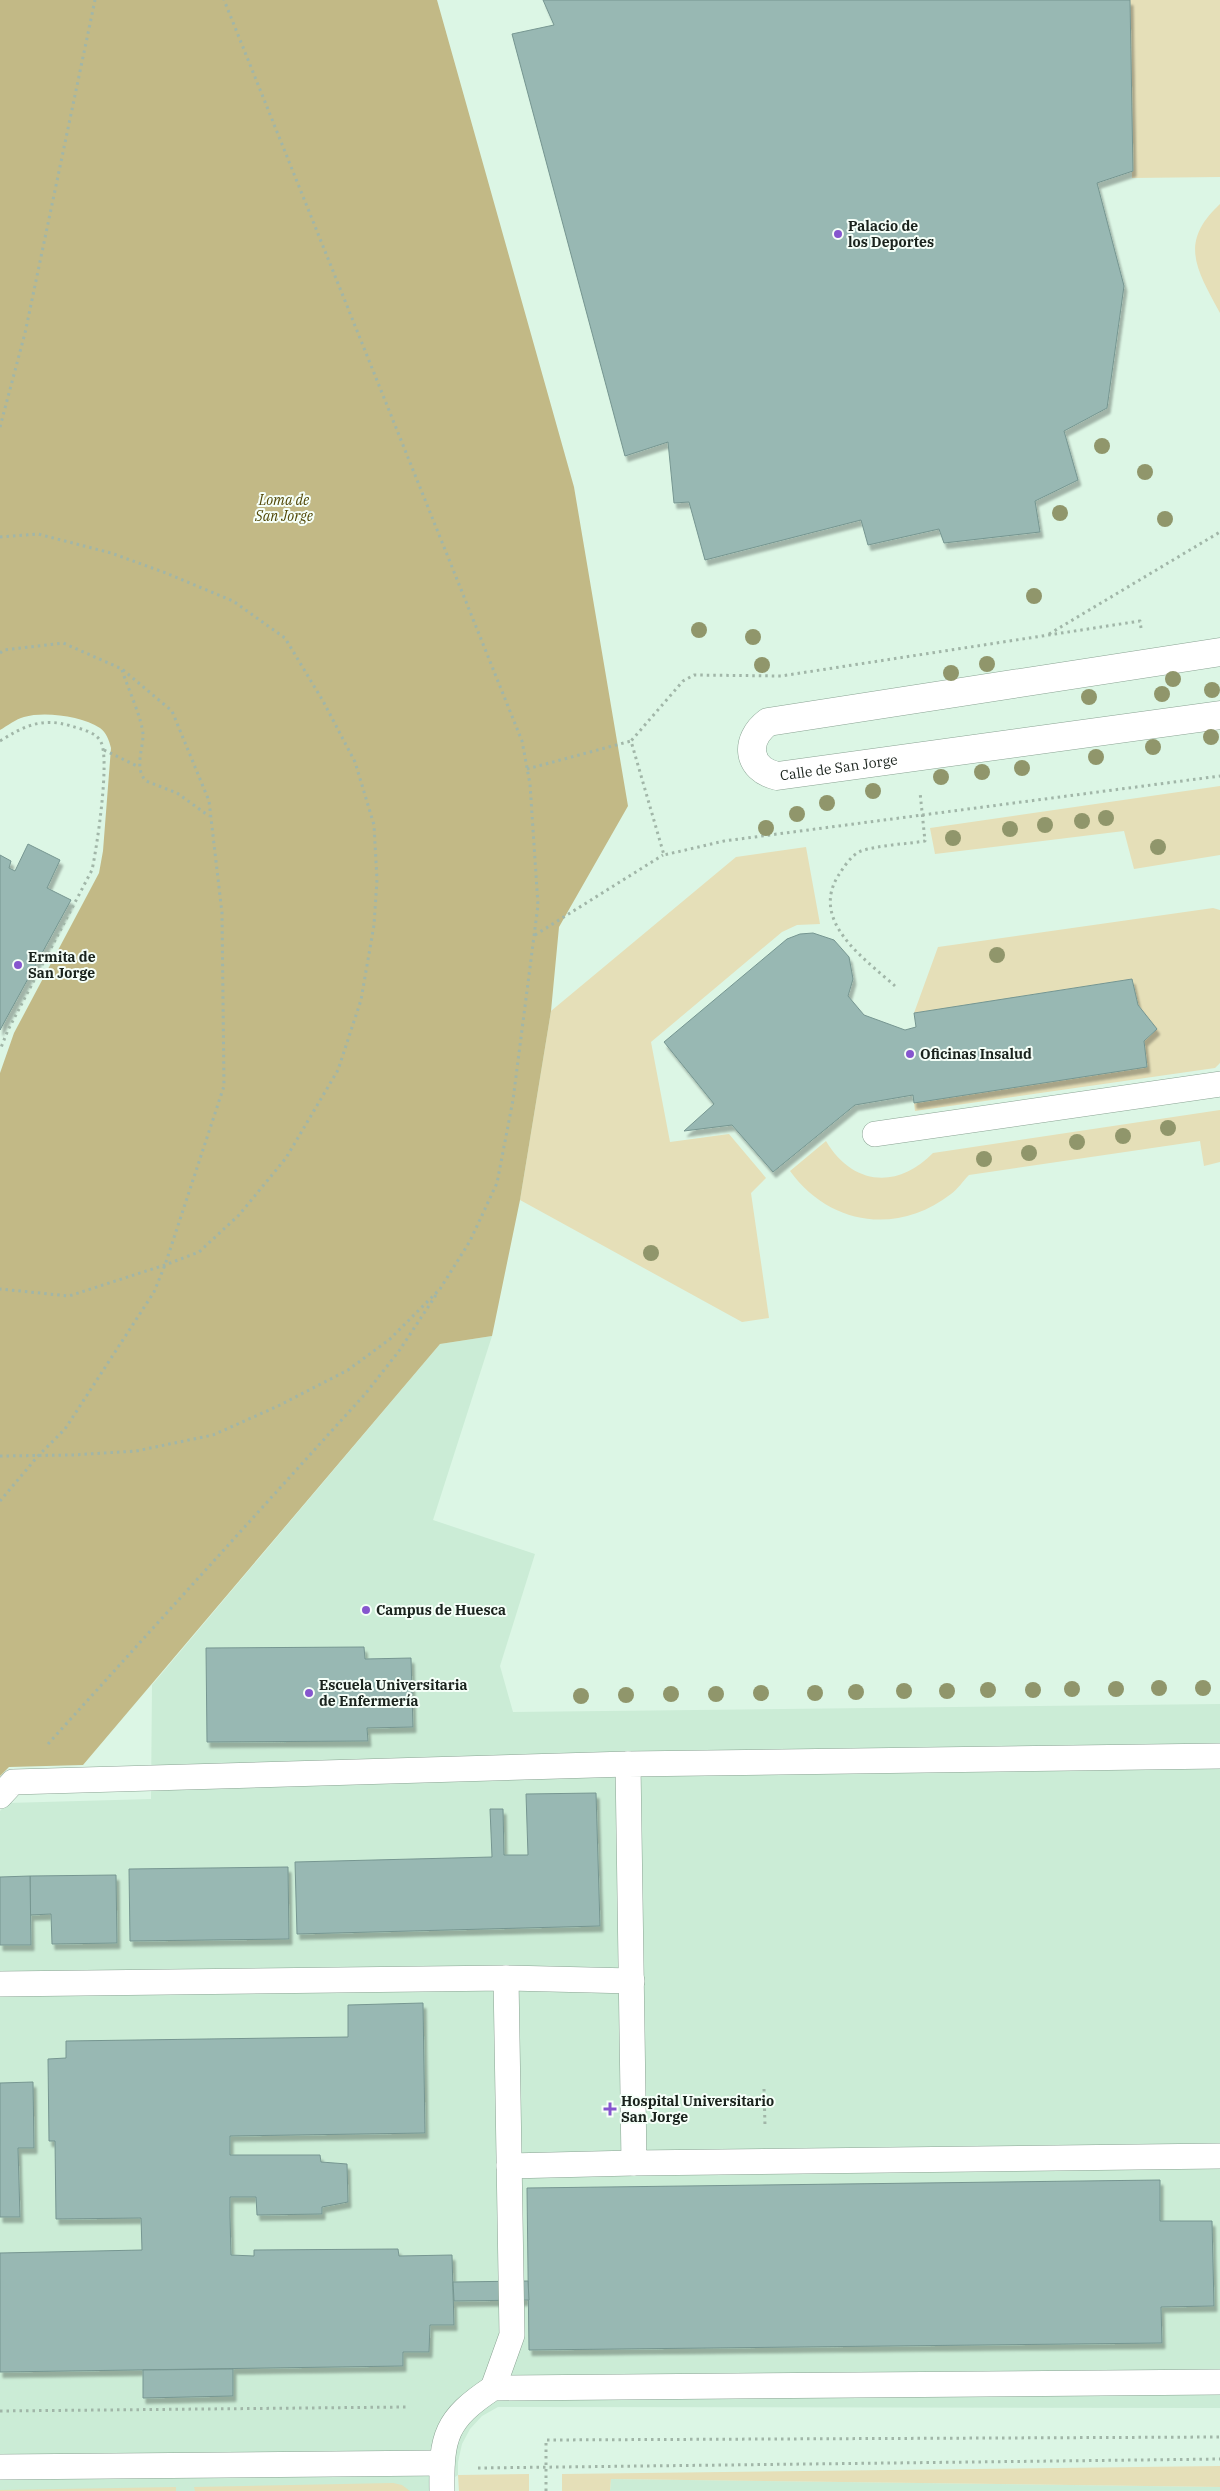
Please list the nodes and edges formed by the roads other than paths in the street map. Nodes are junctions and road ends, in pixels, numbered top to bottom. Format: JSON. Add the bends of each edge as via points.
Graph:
{"nodes":[{"id":1,"x":1220,"y":652,"type":"edge"},
{"id":2,"x":1220,"y":714,"type":"edge"},
{"id":3,"x":1220,"y":1084,"type":"edge"},
{"id":4,"x":875,"y":1134,"type":"dead end"},
{"id":5,"x":1220,"y":1756,"type":"edge"},
{"id":6,"x":628,"y":1764,"type":"junction"},
{"id":7,"x":6,"y":1789,"type":"edge"},
{"id":8,"x":506,"y":1978,"type":"junction"},
{"id":9,"x":632,"y":1981,"type":"junction"},
{"id":10,"x":0,"y":1984,"type":"edge"},
{"id":11,"x":1220,"y":2156,"type":"edge"},
{"id":12,"x":634,"y":2163,"type":"junction"},
{"id":13,"x":509,"y":2166,"type":"junction"},
{"id":14,"x":1220,"y":2382,"type":"edge"},
{"id":15,"x":493,"y":2388,"type":"junction"},
{"id":16,"x":0,"y":2467,"type":"edge"},
{"id":17,"x":442,"y":2474,"type":"edge"}],
"edges":[{"from":1,"to":2,"type":"street","name":"Calle de San Jorge","via":[[768,722],[753,738],[752,749],[754,760],[761,768],[777,776]]},
{"from":3,"to":4,"type":"lane"},
{"from":5,"to":6,"type":"lane"},
{"from":6,"to":7,"type":"lane"},
{"from":6,"to":9,"type":"lane"},
{"from":8,"to":9,"type":"lane"},
{"from":8,"to":10,"type":"lane"},
{"from":8,"to":13,"type":"lane"},
{"from":9,"to":12,"type":"lane"},
{"from":11,"to":12,"type":"lane"},
{"from":12,"to":13,"type":"lane"},
{"from":13,"to":15,"type":"lane","via":[[512,2336]]},
{"from":14,"to":15,"type":"lane"},
{"from":15,"to":17,"type":"lane","via":[[471,2402],[456,2418],[445,2439]]},
{"from":16,"to":17,"type":"lane"}]}
